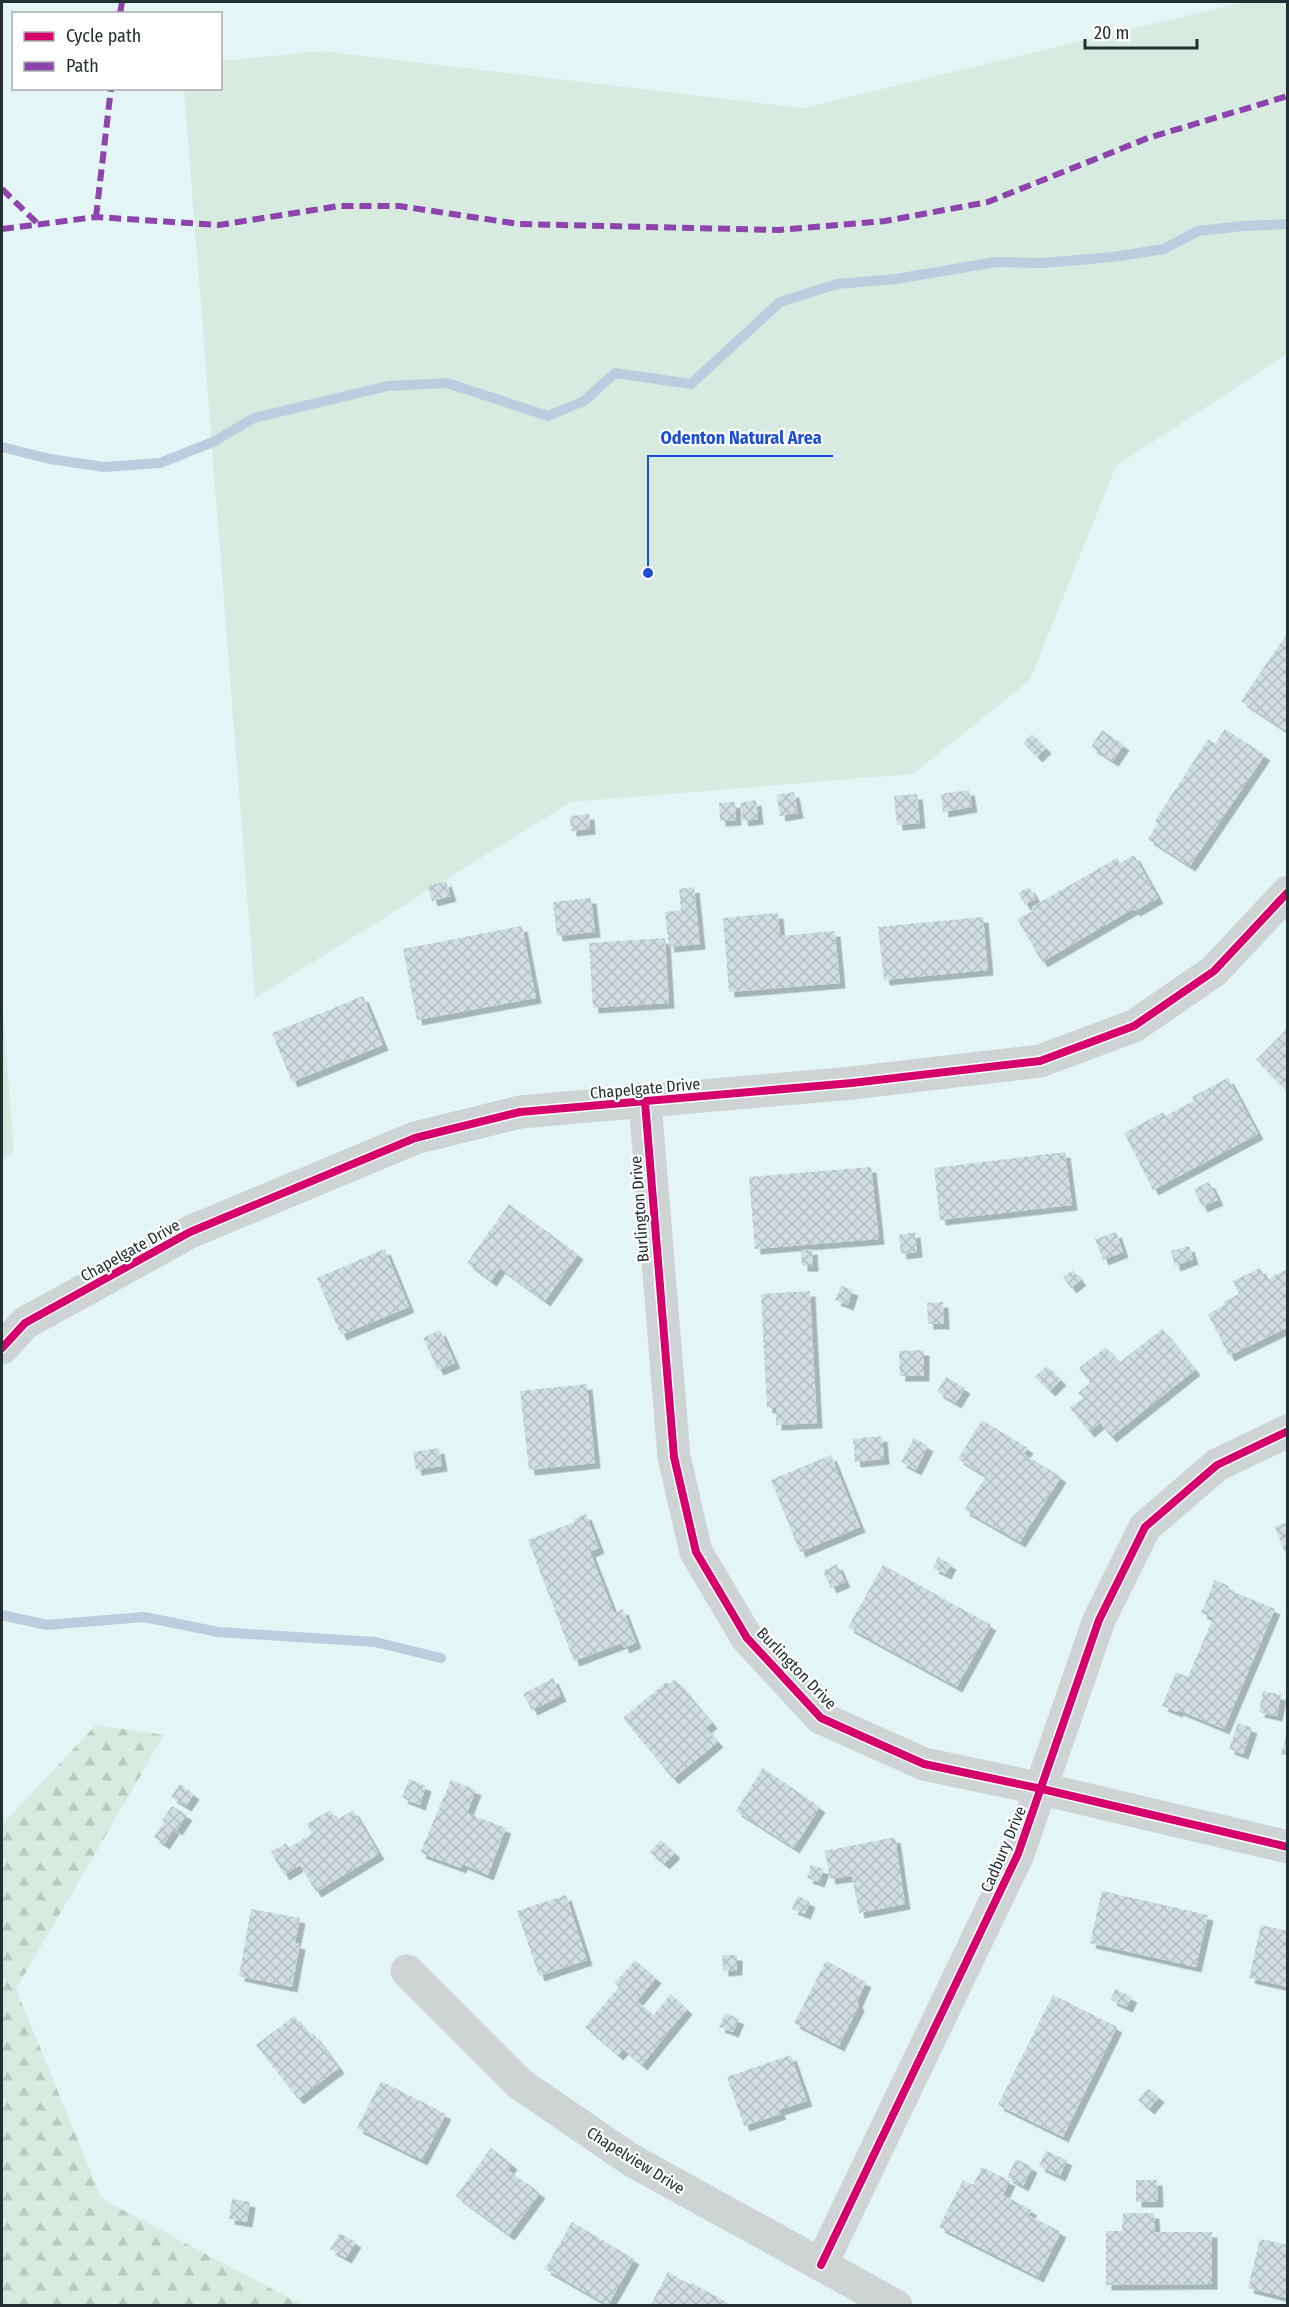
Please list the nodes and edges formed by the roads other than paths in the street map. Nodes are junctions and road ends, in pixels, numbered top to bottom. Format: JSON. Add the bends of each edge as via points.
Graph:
{"nodes":[{"id":1,"x":1287,"y":892,"type":"edge"},
{"id":2,"x":645,"y":1102,"type":"junction"},
{"id":3,"x":2,"y":1348,"type":"edge"},
{"id":4,"x":1287,"y":1431,"type":"edge"},
{"id":5,"x":1042,"y":1789,"type":"junction"},
{"id":6,"x":1287,"y":1847,"type":"edge"},
{"id":7,"x":407,"y":1971,"type":"dead end"},
{"id":8,"x":821,"y":2265,"type":"junction"},
{"id":9,"x":896,"y":2306,"type":"edge"}],
"edges":[{"from":1,"to":2,"type":"street","name":"Chapelgate Drive","via":[[1214,971],[1134,1026],[1040,1061]]},
{"from":2,"to":3,"type":"street","name":"Chapelgate Drive","via":[[520,1112],[414,1138],[190,1232],[25,1323]]},
{"from":2,"to":5,"type":"street","name":"Burlington Drive","via":[[674,1456],[696,1552],[747,1638],[821,1718],[924,1764]]},
{"from":4,"to":5,"type":"street","name":"Cadbury Drive","via":[[1217,1465],[1144,1527],[1099,1620]]},
{"from":5,"to":6,"type":"street","name":"Burlington Drive"},
{"from":5,"to":8,"type":"street","name":"Cadbury Drive","via":[[1018,1854]]},
{"from":7,"to":8,"type":"street","name":"Chapelview Drive","via":[[520,2084],[631,2160]]},
{"from":8,"to":9,"type":"street","name":"Chapelview Drive"}]}
